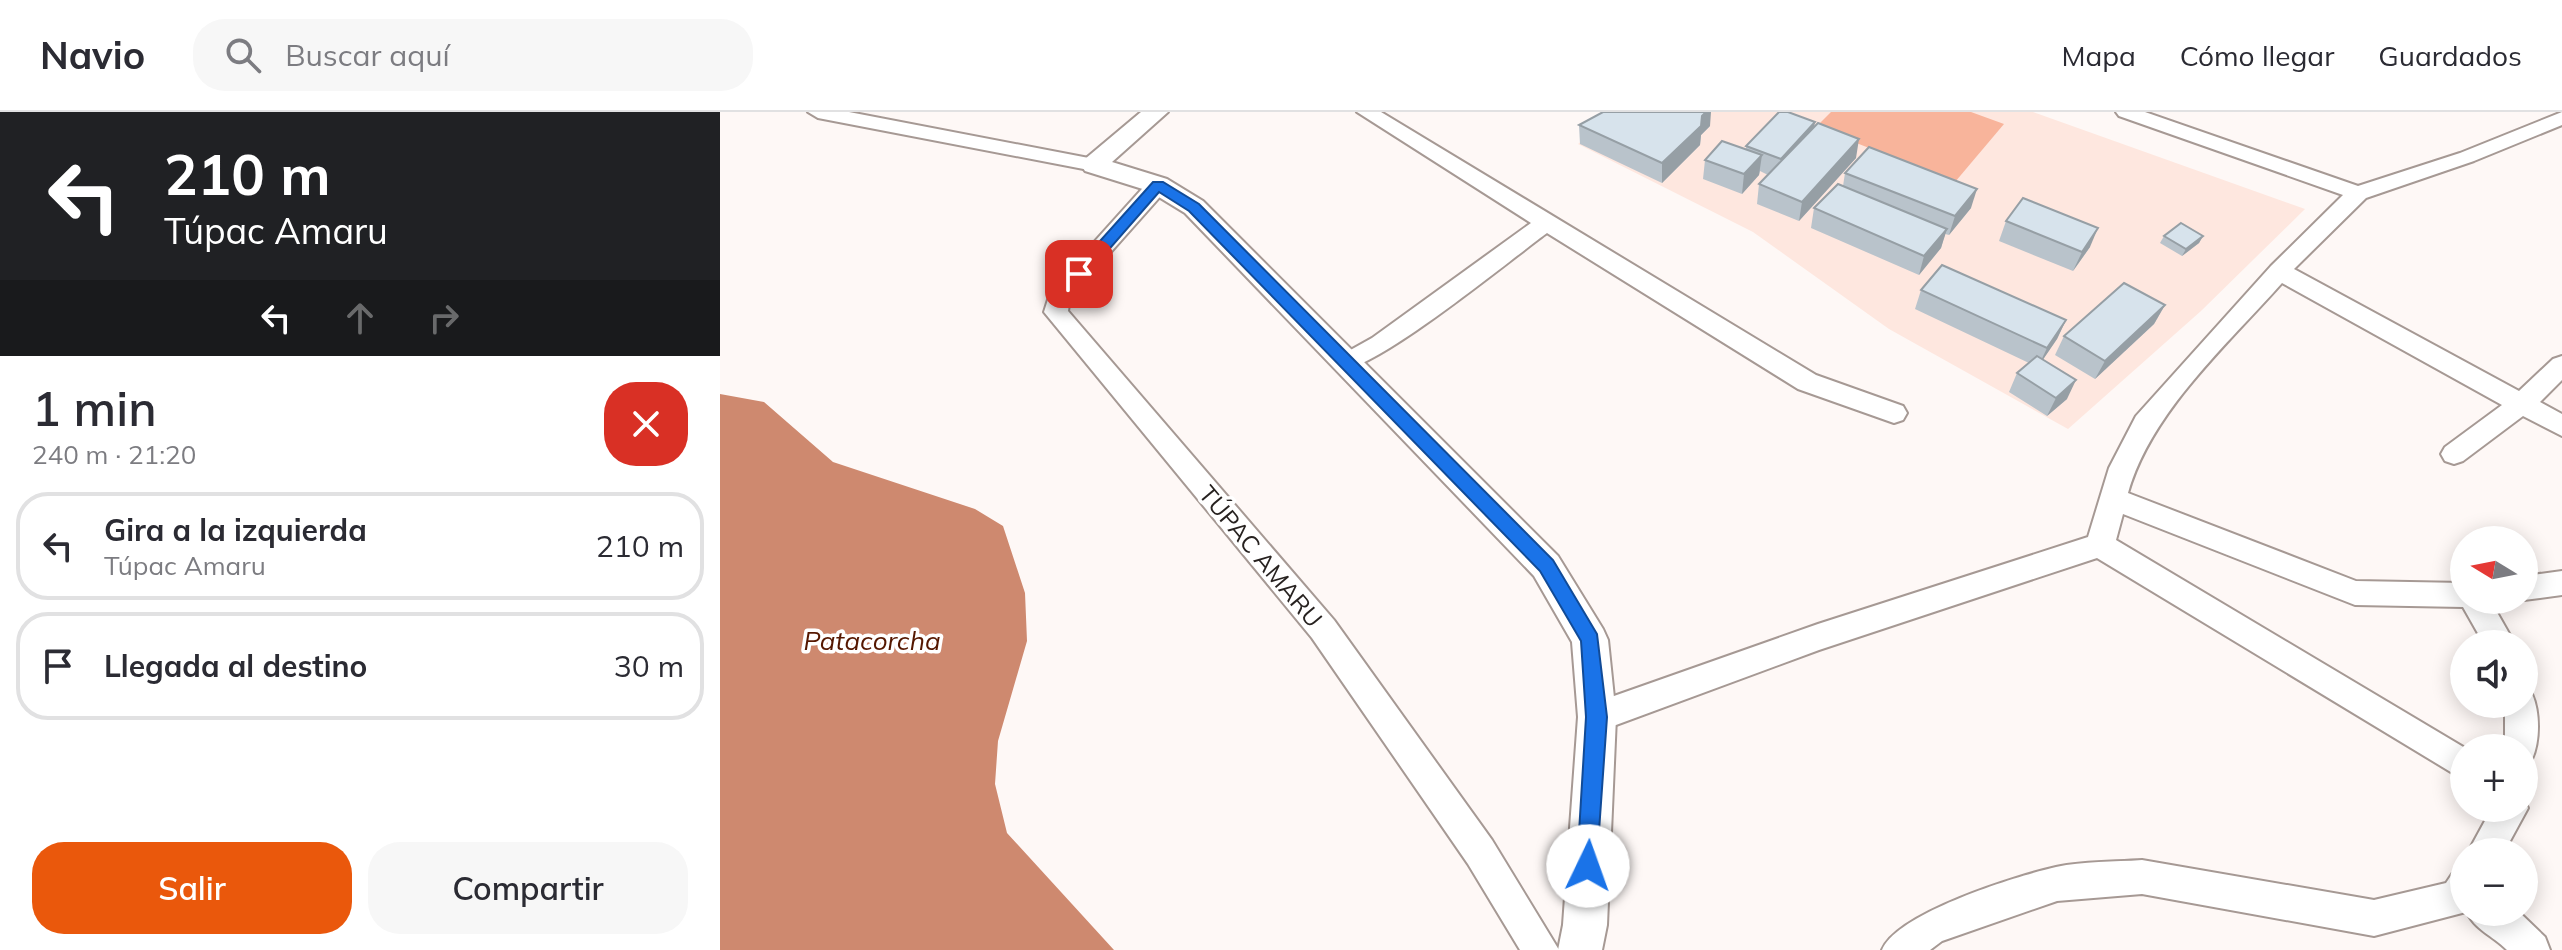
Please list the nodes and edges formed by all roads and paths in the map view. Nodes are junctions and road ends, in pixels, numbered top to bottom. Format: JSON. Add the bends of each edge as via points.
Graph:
{"nodes":[{"id":1,"x":818,"y":112,"type":"edge"},
{"id":2,"x":1156,"y":112,"type":"edge"},
{"id":3,"x":1367,"y":112,"type":"edge"},
{"id":4,"x":2126,"y":112,"type":"edge"},
{"id":5,"x":2558,"y":116,"type":"edge"},
{"id":6,"x":1094,"y":165,"type":"junction"},
{"id":7,"x":1158,"y":185,"type":"junction"},
{"id":8,"x":2358,"y":193,"type":"junction"},
{"id":9,"x":1547,"y":222,"type":"junction"},
{"id":10,"x":2279,"y":271,"type":"junction"},
{"id":11,"x":1347,"y":363,"type":"junction"},
{"id":12,"x":2562,"y":365,"type":"edge"},
{"id":13,"x":2523,"y":403,"type":"junction"},
{"id":14,"x":1894,"y":413,"type":"dead end"},
{"id":15,"x":2562,"y":426,"type":"edge"},
{"id":16,"x":2454,"y":454,"type":"dead end"},
{"id":17,"x":2113,"y":499,"type":"junction"},
{"id":18,"x":2100,"y":545,"type":"junction"},
{"id":19,"x":2562,"y":583,"type":"edge"},
{"id":20,"x":2538,"y":586,"type":"edge"},
{"id":21,"x":2450,"y":595,"type":"edge"},
{"id":22,"x":1597,"y":717,"type":"junction"},
{"id":23,"x":2450,"y":757,"type":"edge"},
{"id":24,"x":2450,"y":903,"type":"edge"},
{"id":25,"x":2508,"y":926,"type":"edge"},
{"id":26,"x":1541,"y":950,"type":"edge"},
{"id":27,"x":1580,"y":950,"type":"edge"},
{"id":28,"x":1900,"y":950,"type":"edge"},
{"id":29,"x":2532,"y":950,"type":"edge"}],
"edges":[{"from":1,"to":6,"type":"street"},
{"from":2,"to":6,"type":"street"},
{"from":3,"to":9,"type":"street"},
{"from":4,"to":8,"type":"street"},
{"from":5,"to":8,"type":"street","via":[[2467,157]]},
{"from":6,"to":7,"type":"street"},
{"from":7,"to":11,"type":"street","via":[[1194,207]]},
{"from":7,"to":26,"type":"street","name":"TÚPAC AMARU","via":[[1059,296],[1056,312],[1323,629],[1480,852]]},
{"from":8,"to":10,"type":"street"},
{"from":9,"to":11,"type":"street","via":[[1381,344]]},
{"from":9,"to":14,"type":"street","via":[[1807,382]]},
{"from":10,"to":13,"type":"street"},
{"from":10,"to":17,"type":"street","via":[[2145,423]]},
{"from":11,"to":22,"type":"street","via":[[1546,566],[1590,640]]},
{"from":12,"to":13,"type":"street"},
{"from":13,"to":15,"type":"street"},
{"from":13,"to":16,"type":"street"},
{"from":17,"to":18,"type":"street"},
{"from":17,"to":21,"type":"street","via":[[2355,593]]},
{"from":18,"to":22,"type":"street","via":[[1818,637]]},
{"from":18,"to":23,"type":"street"},
{"from":19,"to":20,"type":"street"},
{"from":22,"to":27,"type":"street"},
{"from":24,"to":28,"type":"street","via":[[2374,918],[2142,877],[2057,884],[1932,927]]},
{"from":25,"to":29,"type":"street"}]}
